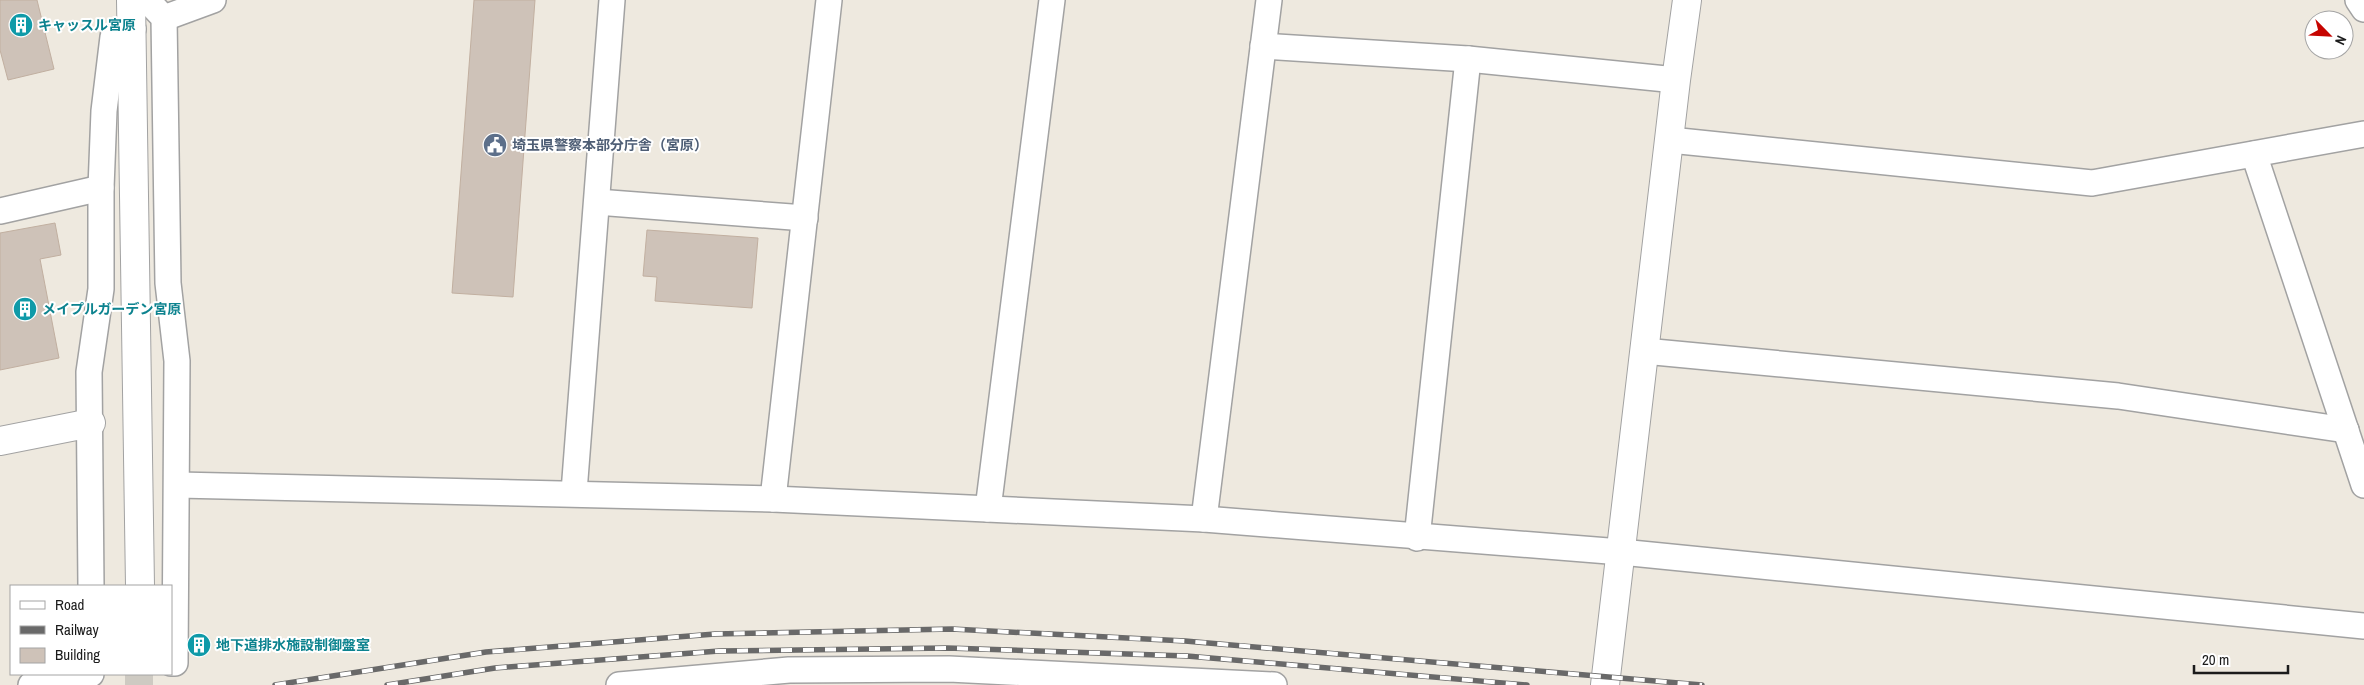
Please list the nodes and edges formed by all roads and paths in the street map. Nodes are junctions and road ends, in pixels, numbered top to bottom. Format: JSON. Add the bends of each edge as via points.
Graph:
{"nodes":[{"id":1,"x":131,"y":0,"type":"edge"},
{"id":2,"x":146,"y":0,"type":"edge"},
{"id":3,"x":213,"y":0,"type":"edge"},
{"id":4,"x":612,"y":0,"type":"edge"},
{"id":5,"x":830,"y":0,"type":"edge"},
{"id":6,"x":1052,"y":0,"type":"edge"},
{"id":7,"x":1270,"y":0,"type":"edge"},
{"id":8,"x":1687,"y":0,"type":"edge"},
{"id":9,"x":2358,"y":0,"type":"edge"},
{"id":10,"x":2364,"y":9,"type":"edge"},
{"id":11,"x":164,"y":18,"type":"junction"},
{"id":12,"x":133,"y":29,"type":"junction"},
{"id":13,"x":1263,"y":46,"type":"junction"},
{"id":14,"x":1468,"y":59,"type":"junction"},
{"id":15,"x":1676,"y":80,"type":"junction"},
{"id":16,"x":2364,"y":134,"type":"edge"},
{"id":17,"x":1670,"y":140,"type":"junction"},
{"id":18,"x":2254,"y":154,"type":"junction"},
{"id":19,"x":100,"y":188,"type":"junction"},
{"id":20,"x":597,"y":202,"type":"junction"},
{"id":21,"x":0,"y":211,"type":"edge"},
{"id":22,"x":805,"y":218,"type":"junction"},
{"id":23,"x":1644,"y":351,"type":"junction"},
{"id":24,"x":91,"y":423,"type":"junction"},
{"id":25,"x":2346,"y":430,"type":"junction"},
{"id":26,"x":0,"y":441,"type":"edge"},
{"id":27,"x":178,"y":485,"type":"junction"},
{"id":28,"x":2364,"y":486,"type":"edge"},
{"id":29,"x":574,"y":492,"type":"junction"},
{"id":30,"x":773,"y":498,"type":"junction"},
{"id":31,"x":988,"y":509,"type":"junction"},
{"id":32,"x":1204,"y":519,"type":"junction"},
{"id":33,"x":1417,"y":538,"type":"junction"},
{"id":34,"x":1621,"y":552,"type":"junction"},
{"id":35,"x":91,"y":585,"type":"edge"},
{"id":36,"x":140,"y":585,"type":"edge"},
{"id":37,"x":2364,"y":626,"type":"edge"},
{"id":38,"x":172,"y":663,"type":"edge"},
{"id":39,"x":86,"y":675,"type":"edge"},
{"id":40,"x":947,"y":677,"type":"edge"},
{"id":41,"x":1234,"y":684,"type":"edge"},
{"id":42,"x":30,"y":685,"type":"edge"},
{"id":43,"x":619,"y":685,"type":"edge"},
{"id":44,"x":1274,"y":685,"type":"edge"},
{"id":45,"x":1605,"y":685,"type":"edge"}],
"edges":[{"from":1,"to":12,"type":"street"},
{"from":2,"to":11,"type":"street"},
{"from":3,"to":11,"type":"street"},
{"from":4,"to":20,"type":"street"},
{"from":5,"to":22,"type":"street"},
{"from":6,"to":31,"type":"street"},
{"from":7,"to":13,"type":"street"},
{"from":8,"to":15,"type":"street"},
{"from":9,"to":10,"type":"street"},
{"from":11,"to":27,"type":"street","via":[[168,283],[177,360]]},
{"from":12,"to":19,"type":"street","via":[[113,37],[104,111]]},
{"from":12,"to":36,"type":"street"},
{"from":13,"to":14,"type":"street"},
{"from":13,"to":32,"type":"street"},
{"from":14,"to":15,"type":"street"},
{"from":14,"to":33,"type":"street"},
{"from":15,"to":17,"type":"street"},
{"from":16,"to":18,"type":"street"},
{"from":17,"to":18,"type":"street","via":[[2092,183]]},
{"from":17,"to":23,"type":"street"},
{"from":18,"to":25,"type":"street"},
{"from":19,"to":21,"type":"street"},
{"from":19,"to":24,"type":"street","via":[[101,289],[89,372]]},
{"from":20,"to":22,"type":"street"},
{"from":20,"to":29,"type":"street"},
{"from":22,"to":30,"type":"street"},
{"from":23,"to":25,"type":"street","via":[[2118,396]]},
{"from":23,"to":34,"type":"street"},
{"from":24,"to":26,"type":"street"},
{"from":24,"to":35,"type":"street"},
{"from":25,"to":28,"type":"street"},
{"from":27,"to":29,"type":"street"},
{"from":27,"to":38,"type":"street","via":[[175,663]]},
{"from":29,"to":30,"type":"street"},
{"from":30,"to":31,"type":"street"},
{"from":31,"to":32,"type":"street"},
{"from":32,"to":33,"type":"street"},
{"from":33,"to":34,"type":"street"},
{"from":34,"to":37,"type":"street"},
{"from":34,"to":45,"type":"street"},
{"from":39,"to":42,"type":"street"},
{"from":40,"to":41,"type":"street"},
{"from":40,"to":43,"type":"street","via":[[789,670]]},
{"from":41,"to":44,"type":"street"}]}
